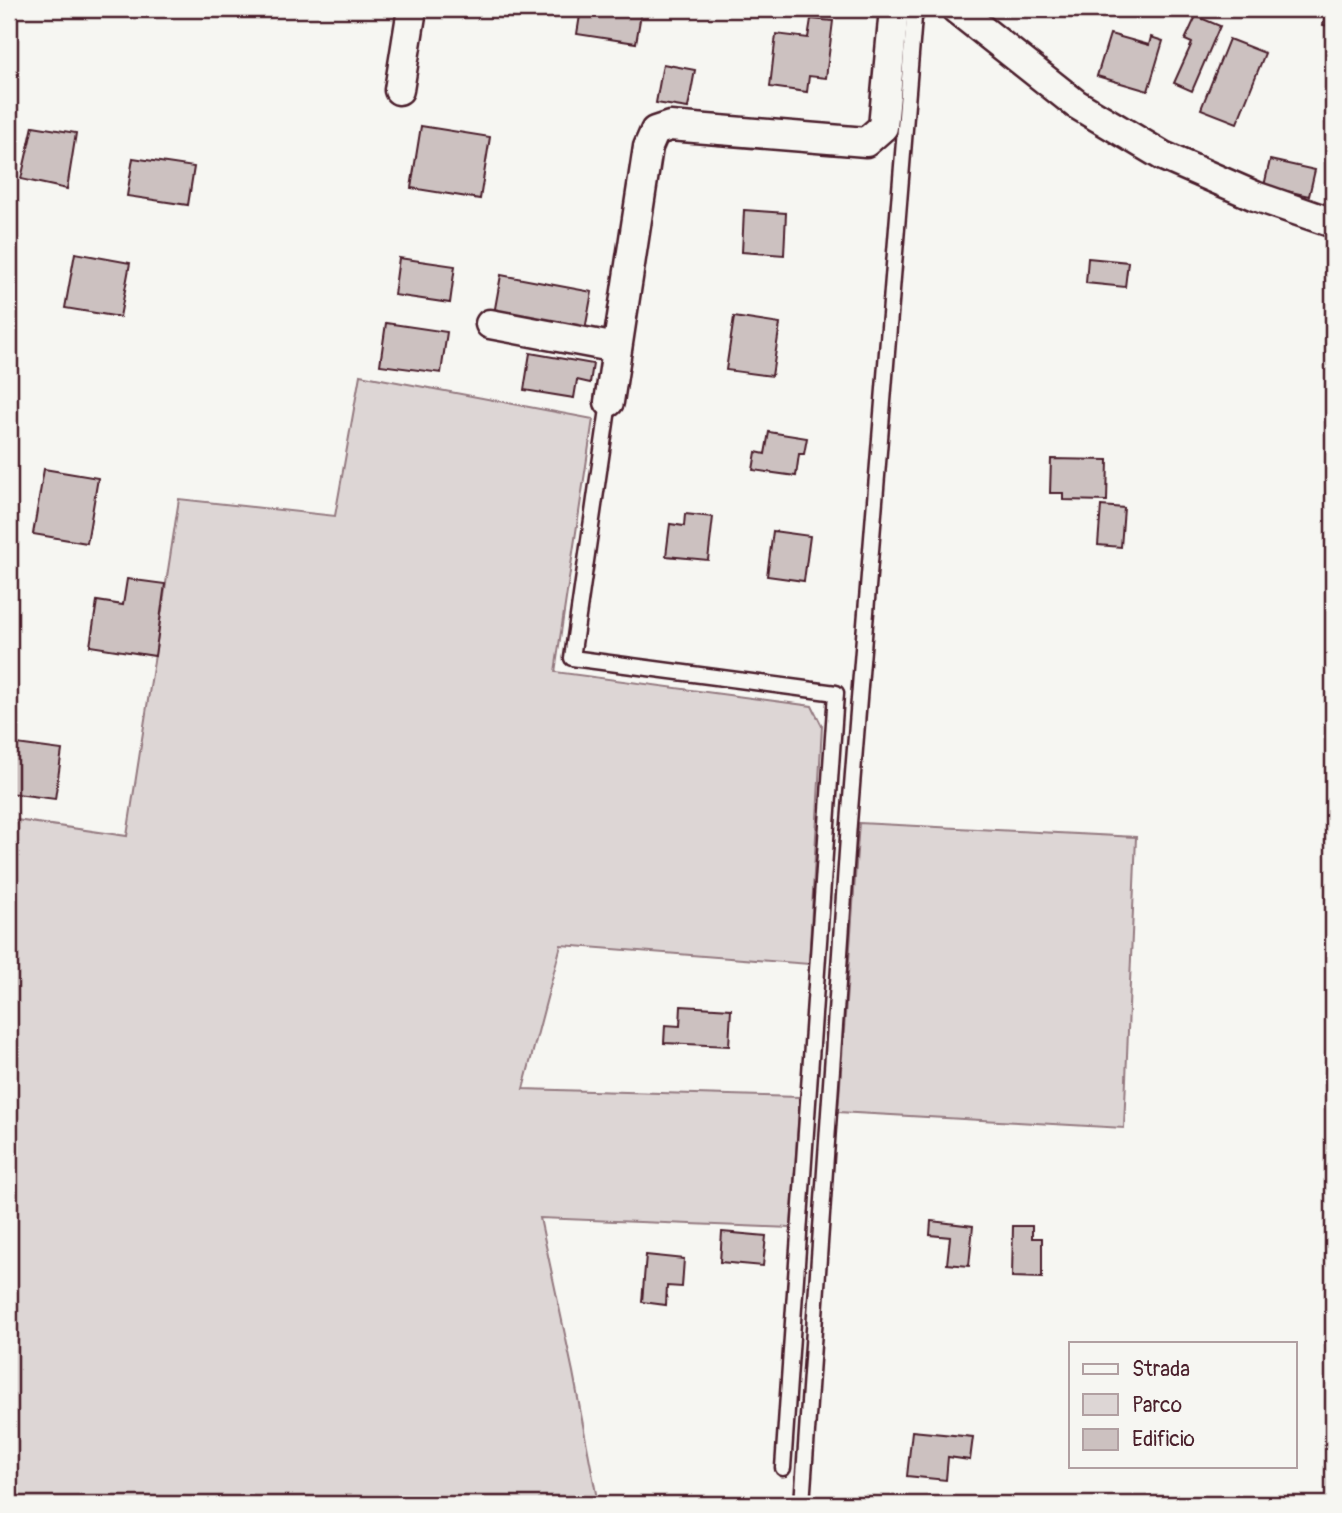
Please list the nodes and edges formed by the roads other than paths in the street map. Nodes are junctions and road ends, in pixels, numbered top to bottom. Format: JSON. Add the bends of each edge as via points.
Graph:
{"nodes":[{"id":1,"x":412,"y":9,"type":"edge"},
{"id":2,"x":894,"y":9,"type":"edge"},
{"id":3,"x":920,"y":9,"type":"edge"},
{"id":4,"x":956,"y":9,"type":"edge"},
{"id":5,"x":399,"y":90,"type":"dead end"},
{"id":6,"x":1333,"y":223,"type":"edge"},
{"id":7,"x":490,"y":324,"type":"dead end"},
{"id":8,"x":617,"y":348,"type":"junction"},
{"id":9,"x":609,"y":402,"type":"joint"},
{"id":10,"x":783,"y":1468,"type":"dead end"},
{"id":11,"x":802,"y":1504,"type":"edge"}],
"edges":[{"from":1,"to":5,"type":"street"},
{"from":2,"to":8,"type":"street","via":[[883,127],[866,142],[670,126],[655,131],[648,147]]},
{"from":3,"to":11,"type":"lane","via":[[914,17],[850,809]]},
{"from":4,"to":6,"type":"street","via":[[1076,104],[1163,156]]},
{"from":7,"to":8,"type":"street"},
{"from":8,"to":9,"type":"street"},
{"from":9,"to":10,"type":"lane","via":[[572,658],[836,693]]}]}
